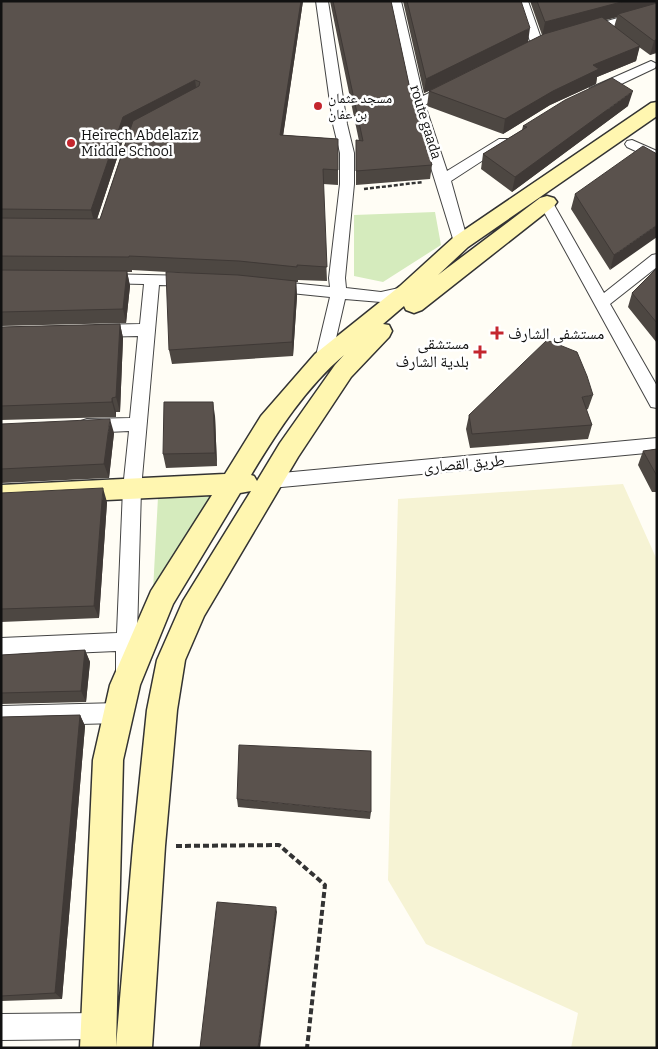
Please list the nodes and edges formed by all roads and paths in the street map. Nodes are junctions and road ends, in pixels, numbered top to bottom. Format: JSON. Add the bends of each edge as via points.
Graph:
{"nodes":[{"id":1,"x":322,"y":1,"type":"edge"},
{"id":2,"x":395,"y":1,"type":"edge"},
{"id":3,"x":522,"y":1,"type":"edge"},
{"id":4,"x":655,"y":1,"type":"edge"},
{"id":5,"x":657,"y":5,"type":"edge"},
{"id":6,"x":657,"y":10,"type":"edge"},
{"id":7,"x":602,"y":27,"type":"junction"},
{"id":8,"x":574,"y":34,"type":"edge"},
{"id":9,"x":616,"y":38,"type":"edge"},
{"id":10,"x":537,"y":45,"type":"edge"},
{"id":11,"x":638,"y":54,"type":"edge"},
{"id":12,"x":654,"y":67,"type":"edge"},
{"id":13,"x":461,"y":82,"type":"edge"},
{"id":14,"x":582,"y":97,"type":"edge"},
{"id":15,"x":418,"y":103,"type":"junction"},
{"id":16,"x":657,"y":107,"type":"edge"},
{"id":17,"x":657,"y":127,"type":"edge"},
{"id":18,"x":516,"y":135,"type":"edge"},
{"id":19,"x":632,"y":144,"type":"junction"},
{"id":20,"x":657,"y":157,"type":"edge"},
{"id":21,"x":443,"y":180,"type":"junction"},
{"id":22,"x":346,"y":190,"type":"junction"},
{"id":23,"x":546,"y":203,"type":"junction"},
{"id":24,"x":472,"y":247,"type":"junction"},
{"id":25,"x":653,"y":268,"type":"edge"},
{"id":26,"x":91,"y":279,"type":"edge"},
{"id":27,"x":152,"y":279,"type":"junction"},
{"id":28,"x":211,"y":282,"type":"edge"},
{"id":29,"x":250,"y":284,"type":"edge"},
{"id":30,"x":408,"y":291,"type":"junction"},
{"id":31,"x":339,"y":292,"type":"junction"},
{"id":32,"x":601,"y":303,"type":"junction"},
{"id":33,"x":147,"y":330,"type":"junction"},
{"id":34,"x":78,"y":332,"type":"edge"},
{"id":35,"x":364,"y":337,"type":"junction"},
{"id":36,"x":323,"y":360,"type":"junction"},
{"id":37,"x":657,"y":402,"type":"edge"},
{"id":38,"x":138,"y":424,"type":"junction"},
{"id":39,"x":70,"y":426,"type":"edge"},
{"id":40,"x":657,"y":445,"type":"edge"},
{"id":41,"x":271,"y":481,"type":"junction"},
{"id":42,"x":231,"y":485,"type":"junction"},
{"id":43,"x":132,"y":489,"type":"junction"},
{"id":44,"x":1,"y":495,"type":"edge"},
{"id":45,"x":127,"y":642,"type":"junction"},
{"id":46,"x":1,"y":648,"type":"edge"},
{"id":47,"x":125,"y":685,"type":"junction"},
{"id":48,"x":164,"y":699,"type":"junction"},
{"id":49,"x":119,"y":713,"type":"junction"},
{"id":50,"x":1,"y":716,"type":"edge"},
{"id":51,"x":149,"y":846,"type":"junction"},
{"id":52,"x":1,"y":1027,"type":"edge"},
{"id":53,"x":99,"y":1037,"type":"edge"},
{"id":54,"x":135,"y":1037,"type":"edge"},
{"id":55,"x":307,"y":1048,"type":"edge"}],
"edges":[{"from":1,"to":22,"type":"street","via":[[347,152]]},
{"from":2,"to":15,"type":"street","name":"route gaada"},
{"from":3,"to":10,"type":"street"},
{"from":4,"to":5,"type":"street"},
{"from":6,"to":7,"type":"street"},
{"from":7,"to":8,"type":"street"},
{"from":7,"to":9,"type":"street"},
{"from":11,"to":12,"type":"street"},
{"from":12,"to":14,"type":"street"},
{"from":13,"to":15,"type":"street"},
{"from":15,"to":21,"type":"street","name":"route gaada"},
{"from":16,"to":24,"type":"street"},
{"from":17,"to":19,"type":"street"},
{"from":18,"to":21,"type":"street"},
{"from":19,"to":20,"type":"street"},
{"from":19,"to":23,"type":"street"},
{"from":21,"to":22,"type":"path"},
{"from":21,"to":24,"type":"street","name":"route gaada"},
{"from":22,"to":31,"type":"street"},
{"from":23,"to":24,"type":"street"},
{"from":23,"to":32,"type":"street"},
{"from":24,"to":30,"type":"street"},
{"from":24,"to":35,"type":"street","via":[[379,332]]},
{"from":25,"to":32,"type":"street"},
{"from":26,"to":27,"type":"street"},
{"from":27,"to":28,"type":"street"},
{"from":27,"to":33,"type":"street"},
{"from":29,"to":31,"type":"street"},
{"from":30,"to":31,"type":"street","via":[[380,297]]},
{"from":30,"to":35,"type":"street"},
{"from":31,"to":36,"type":"street"},
{"from":32,"to":37,"type":"street"},
{"from":33,"to":34,"type":"street"},
{"from":33,"to":38,"type":"street"},
{"from":35,"to":36,"type":"street"},
{"from":35,"to":41,"type":"street"},
{"from":36,"to":42,"type":"street","via":[[270,423]]},
{"from":38,"to":39,"type":"street"},
{"from":38,"to":43,"type":"street"},
{"from":40,"to":41,"type":"street","name":"طريق القصارى"},
{"from":41,"to":42,"type":"street"},
{"from":41,"to":48,"type":"street","via":[[193,610],[172,660]]},
{"from":42,"to":43,"type":"street"},
{"from":42,"to":47,"type":"street","via":[[161,599]]},
{"from":43,"to":44,"type":"street"},
{"from":43,"to":45,"type":"street"},
{"from":45,"to":46,"type":"street"},
{"from":45,"to":47,"type":"street"},
{"from":47,"to":49,"type":"street"},
{"from":48,"to":49,"type":"street"},
{"from":48,"to":51,"type":"street"},
{"from":49,"to":50,"type":"street"},
{"from":49,"to":53,"type":"street","via":[[108,760]]},
{"from":51,"to":54,"type":"street"},
{"from":51,"to":55,"type":"path","via":[[279,845],[325,886]]},
{"from":52,"to":53,"type":"street"},
{"from":53,"to":54,"type":"street"}]}
